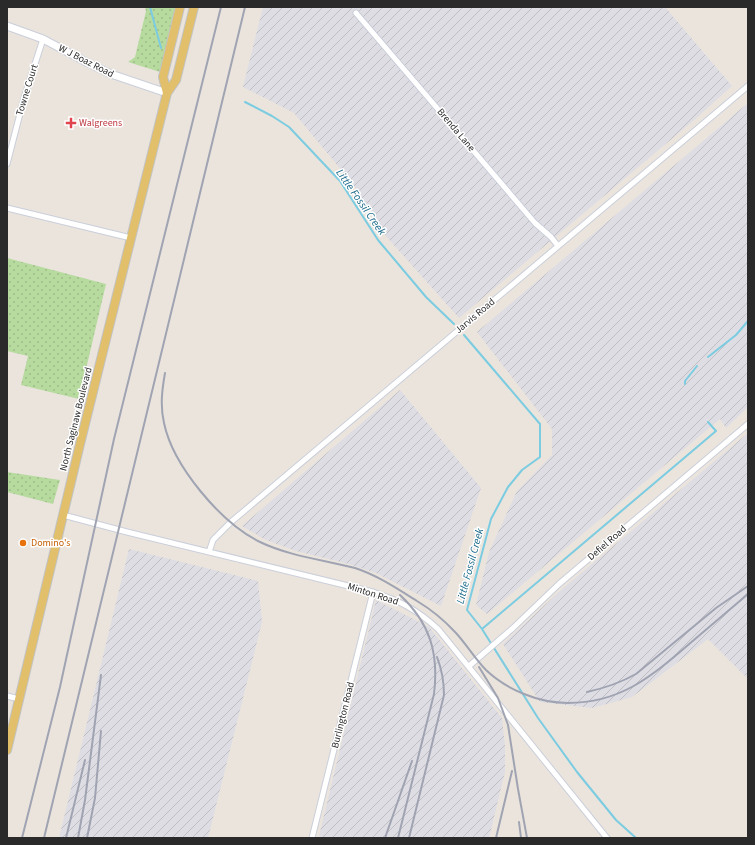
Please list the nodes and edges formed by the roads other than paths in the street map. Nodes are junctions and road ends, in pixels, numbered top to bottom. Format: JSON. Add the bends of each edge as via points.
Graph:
{"nodes":[{"id":1,"x":180,"y":7,"type":"edge"},
{"id":2,"x":194,"y":7,"type":"edge"},
{"id":3,"x":356,"y":12,"type":"dead end"},
{"id":4,"x":7,"y":26,"type":"edge"},
{"id":5,"x":43,"y":38,"type":"junction"},
{"id":6,"x":748,"y":86,"type":"edge"},
{"id":7,"x":167,"y":93,"type":"junction"},
{"id":8,"x":7,"y":164,"type":"edge"},
{"id":9,"x":7,"y":208,"type":"edge"},
{"id":10,"x":131,"y":238,"type":"junction"},
{"id":11,"x":558,"y":246,"type":"junction"},
{"id":12,"x":748,"y":424,"type":"edge"},
{"id":13,"x":63,"y":515,"type":"junction"},
{"id":14,"x":209,"y":552,"type":"junction"},
{"id":15,"x":373,"y":592,"type":"junction"},
{"id":16,"x":469,"y":666,"type":"junction"},
{"id":17,"x":7,"y":696,"type":"edge"},
{"id":18,"x":19,"y":699,"type":"junction"},
{"id":19,"x":7,"y":750,"type":"edge"},
{"id":20,"x":312,"y":838,"type":"edge"},
{"id":21,"x":607,"y":838,"type":"edge"}],
"edges":[{"from":1,"to":7,"type":"main road","name":"North Saginaw Boulevard","via":[[163,77]]},
{"from":2,"to":7,"type":"main road","name":"North Saginaw Boulevard","via":[[176,80]]},
{"from":3,"to":11,"type":"street","name":"Brenda Lane","via":[[535,223]]},
{"from":4,"to":5,"type":"main road","name":"W J Boaz Road"},
{"from":5,"to":7,"type":"main road","name":"W J Boaz Road","via":[[111,74]]},
{"from":5,"to":8,"type":"street","name":"Towne Court"},
{"from":6,"to":11,"type":"street","name":"Jarvis Road"},
{"from":7,"to":10,"type":"main road","name":"North Saginaw Boulevard"},
{"from":9,"to":10,"type":"street"},
{"from":10,"to":13,"type":"main road","name":"North Saginaw Boulevard"},
{"from":11,"to":14,"type":"street","name":"Jarvis Road","via":[[231,522],[213,540]]},
{"from":12,"to":16,"type":"street","name":"Defiel Road","via":[[559,584]]},
{"from":13,"to":14,"type":"street","name":"Minton Road"},
{"from":13,"to":18,"type":"main road","name":"North Saginaw Boulevard"},
{"from":14,"to":15,"type":"street","name":"Minton Road"},
{"from":15,"to":16,"type":"street","name":"Minton Road","via":[[415,609],[438,629]]},
{"from":15,"to":20,"type":"street","name":"Burlington Road"},
{"from":16,"to":21,"type":"street","name":"Minton Road"},
{"from":17,"to":18,"type":"street"},
{"from":18,"to":19,"type":"main road","name":"North Saginaw Boulevard"}]}
